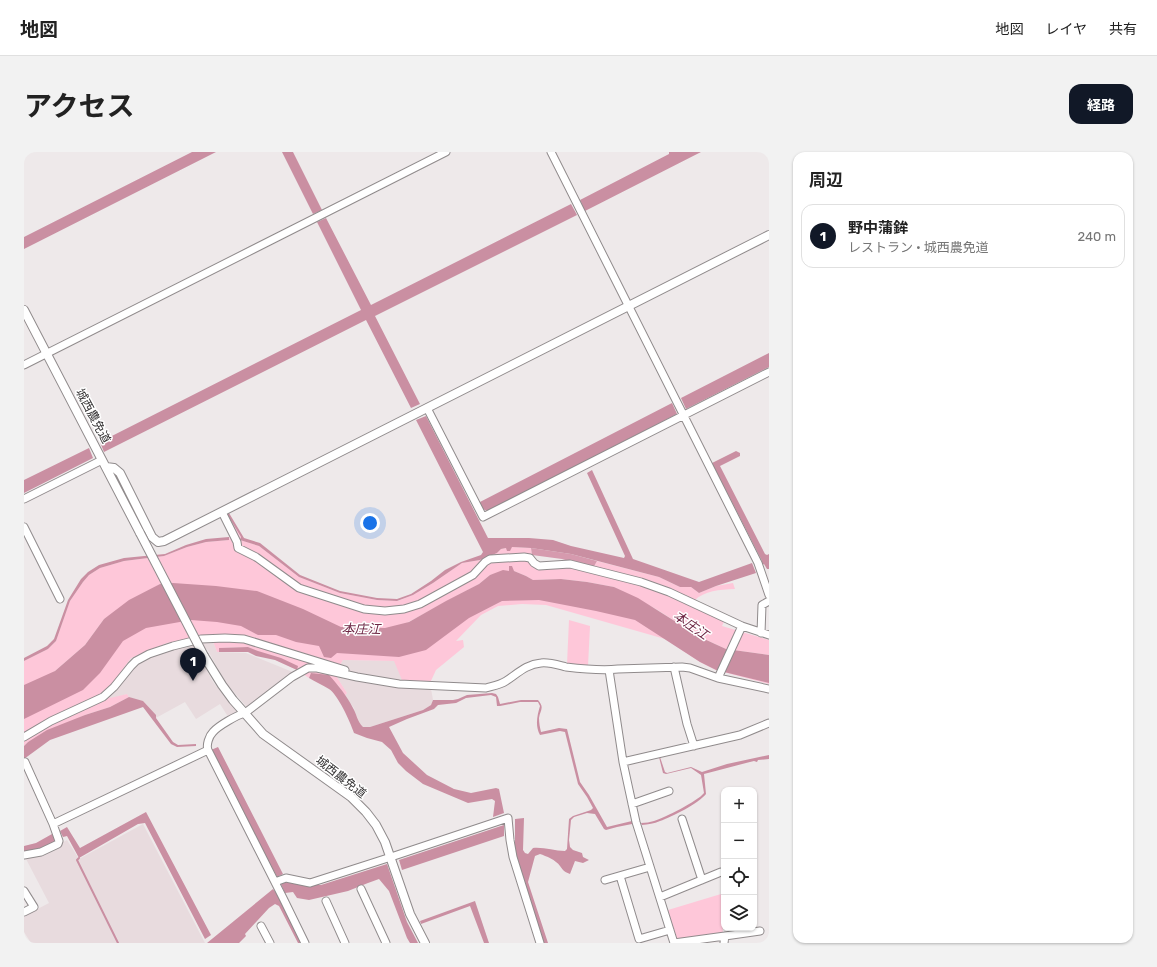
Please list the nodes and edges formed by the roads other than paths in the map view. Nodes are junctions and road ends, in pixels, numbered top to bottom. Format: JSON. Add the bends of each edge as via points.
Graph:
{"nodes":[{"id":1,"x":446,"y":152,"type":"edge"},
{"id":2,"x":551,"y":152,"type":"edge"},
{"id":3,"x":769,"y":235,"type":"edge"},
{"id":4,"x":629,"y":307,"type":"junction"},
{"id":5,"x":24,"y":310,"type":"edge"},
{"id":6,"x":47,"y":353,"type":"junction"},
{"id":7,"x":24,"y":365,"type":"edge"},
{"id":8,"x":769,"y":372,"type":"edge"},
{"id":9,"x":427,"y":408,"type":"junction"},
{"id":10,"x":683,"y":415,"type":"junction"},
{"id":11,"x":104,"y":463,"type":"junction"},
{"id":12,"x":24,"y":499,"type":"edge"},
{"id":13,"x":222,"y":512,"type":"junction"},
{"id":14,"x":24,"y":527,"type":"edge"},
{"id":15,"x":769,"y":595,"type":"edge"},
{"id":16,"x":60,"y":599,"type":"dead end"},
{"id":17,"x":769,"y":601,"type":"edge"},
{"id":18,"x":741,"y":626,"type":"junction"},
{"id":19,"x":761,"y":633,"type":"junction"},
{"id":20,"x":769,"y":635,"type":"edge"},
{"id":21,"x":674,"y":667,"type":"junction"},
{"id":22,"x":609,"y":670,"type":"junction"},
{"id":23,"x":363,"y":678,"type":"junction"},
{"id":24,"x":719,"y":678,"type":"junction"},
{"id":25,"x":769,"y":689,"type":"edge"},
{"id":26,"x":244,"y":713,"type":"junction"},
{"id":27,"x":769,"y":723,"type":"edge"},
{"id":28,"x":24,"y":737,"type":"edge"},
{"id":29,"x":694,"y":746,"type":"junction"},
{"id":30,"x":208,"y":750,"type":"junction"},
{"id":31,"x":623,"y":762,"type":"junction"},
{"id":32,"x":24,"y":763,"type":"edge"},
{"id":33,"x":670,"y":790,"type":"dead end"},
{"id":34,"x":632,"y":804,"type":"junction"},
{"id":35,"x":682,"y":819,"type":"dead end"},
{"id":36,"x":53,"y":824,"type":"junction"},
{"id":37,"x":24,"y":856,"type":"edge"},
{"id":38,"x":391,"y":857,"type":"junction"},
{"id":39,"x":650,"y":867,"type":"junction"},
{"id":40,"x":721,"y":872,"type":"dead end"},
{"id":41,"x":620,"y":876,"type":"junction"},
{"id":42,"x":605,"y":880,"type":"dead end"},
{"id":43,"x":702,"y":880,"type":"junction"},
{"id":44,"x":275,"y":882,"type":"junction"},
{"id":45,"x":361,"y":889,"type":"dead end"},
{"id":46,"x":24,"y":891,"type":"edge"},
{"id":47,"x":660,"y":897,"type":"junction"},
{"id":48,"x":326,"y":901,"type":"dead end"},
{"id":49,"x":24,"y":912,"type":"edge"},
{"id":50,"x":261,"y":926,"type":"dead end"},
{"id":51,"x":670,"y":930,"type":"junction"},
{"id":52,"x":760,"y":931,"type":"dead end"},
{"id":53,"x":724,"y":940,"type":"edge"},
{"id":54,"x":270,"y":943,"type":"edge"},
{"id":55,"x":305,"y":943,"type":"edge"},
{"id":56,"x":345,"y":943,"type":"edge"},
{"id":57,"x":386,"y":943,"type":"edge"},
{"id":58,"x":425,"y":943,"type":"edge"},
{"id":59,"x":540,"y":943,"type":"edge"},
{"id":60,"x":674,"y":943,"type":"edge"}],
"edges":[{"from":1,"to":6,"type":"street"},
{"from":2,"to":4,"type":"street"},
{"from":3,"to":4,"type":"street"},
{"from":4,"to":9,"type":"street"},
{"from":4,"to":10,"type":"street"},
{"from":5,"to":6,"type":"street","name":"城西農免道"},
{"from":6,"to":7,"type":"street"},
{"from":6,"to":11,"type":"street","name":"城西農免道"},
{"from":8,"to":10,"type":"street"},
{"from":9,"to":10,"type":"street","via":[[483,517]]},
{"from":9,"to":13,"type":"street"},
{"from":10,"to":15,"type":"street","via":[[759,565]]},
{"from":11,"to":12,"type":"street"},
{"from":11,"to":13,"type":"street","via":[[120,473],[152,537],[158,542]]},
{"from":11,"to":26,"type":"street","name":"城西農免道","bridge":true,"via":[[204,656],[222,686]]},
{"from":13,"to":18,"type":"street","via":[[238,548],[256,557],[299,588],[364,609],[385,611],[420,604],[473,575],[490,559],[524,557],[530,558],[539,566],[570,564],[641,582],[669,592]]},
{"from":14,"to":16,"type":"street"},
{"from":17,"to":19,"type":"street","via":[[762,605]]},
{"from":18,"to":19,"type":"street"},
{"from":18,"to":24,"type":"street"},
{"from":19,"to":20,"type":"street"},
{"from":21,"to":22,"type":"street"},
{"from":21,"to":24,"type":"street","via":[[690,668]]},
{"from":21,"to":29,"type":"street","via":[[686,724]]},
{"from":22,"to":23,"type":"street","via":[[584,669],[543,662],[519,670],[497,686],[486,688],[399,684]]},
{"from":22,"to":31,"type":"street"},
{"from":23,"to":26,"type":"street","via":[[308,668]]},
{"from":23,"to":28,"type":"street","via":[[244,639],[201,639],[149,654],[136,661],[103,697],[51,721]]},
{"from":24,"to":25,"type":"street"},
{"from":26,"to":30,"type":"street","via":[[213,732],[206,746]]},
{"from":26,"to":38,"type":"street","name":"城西農免道","via":[[263,734],[351,797],[376,825]]},
{"from":27,"to":29,"type":"street","via":[[740,735]]},
{"from":29,"to":31,"type":"street"},
{"from":30,"to":36,"type":"street"},
{"from":30,"to":44,"type":"street"},
{"from":31,"to":34,"type":"street"},
{"from":32,"to":36,"type":"street"},
{"from":33,"to":34,"type":"street"},
{"from":34,"to":39,"type":"street"},
{"from":35,"to":43,"type":"street"},
{"from":36,"to":37,"type":"street","via":[[58,844]]},
{"from":38,"to":44,"type":"street","via":[[310,883],[286,878]]},
{"from":38,"to":58,"type":"street","name":"城西農免道","via":[[410,914]]},
{"from":38,"to":59,"type":"street","via":[[508,818],[513,857]]},
{"from":39,"to":41,"type":"street"},
{"from":39,"to":47,"type":"street"},
{"from":40,"to":43,"type":"street"},
{"from":41,"to":42,"type":"street"},
{"from":41,"to":51,"type":"street","via":[[639,939]]},
{"from":43,"to":47,"type":"street"},
{"from":44,"to":55,"type":"street"},
{"from":45,"to":57,"type":"street"},
{"from":46,"to":49,"type":"street","via":[[34,907]]},
{"from":47,"to":51,"type":"street"},
{"from":48,"to":56,"type":"street"},
{"from":50,"to":54,"type":"street"},
{"from":51,"to":60,"type":"street"},
{"from":52,"to":53,"type":"street"},
{"from":53,"to":60,"type":"street"}]}
